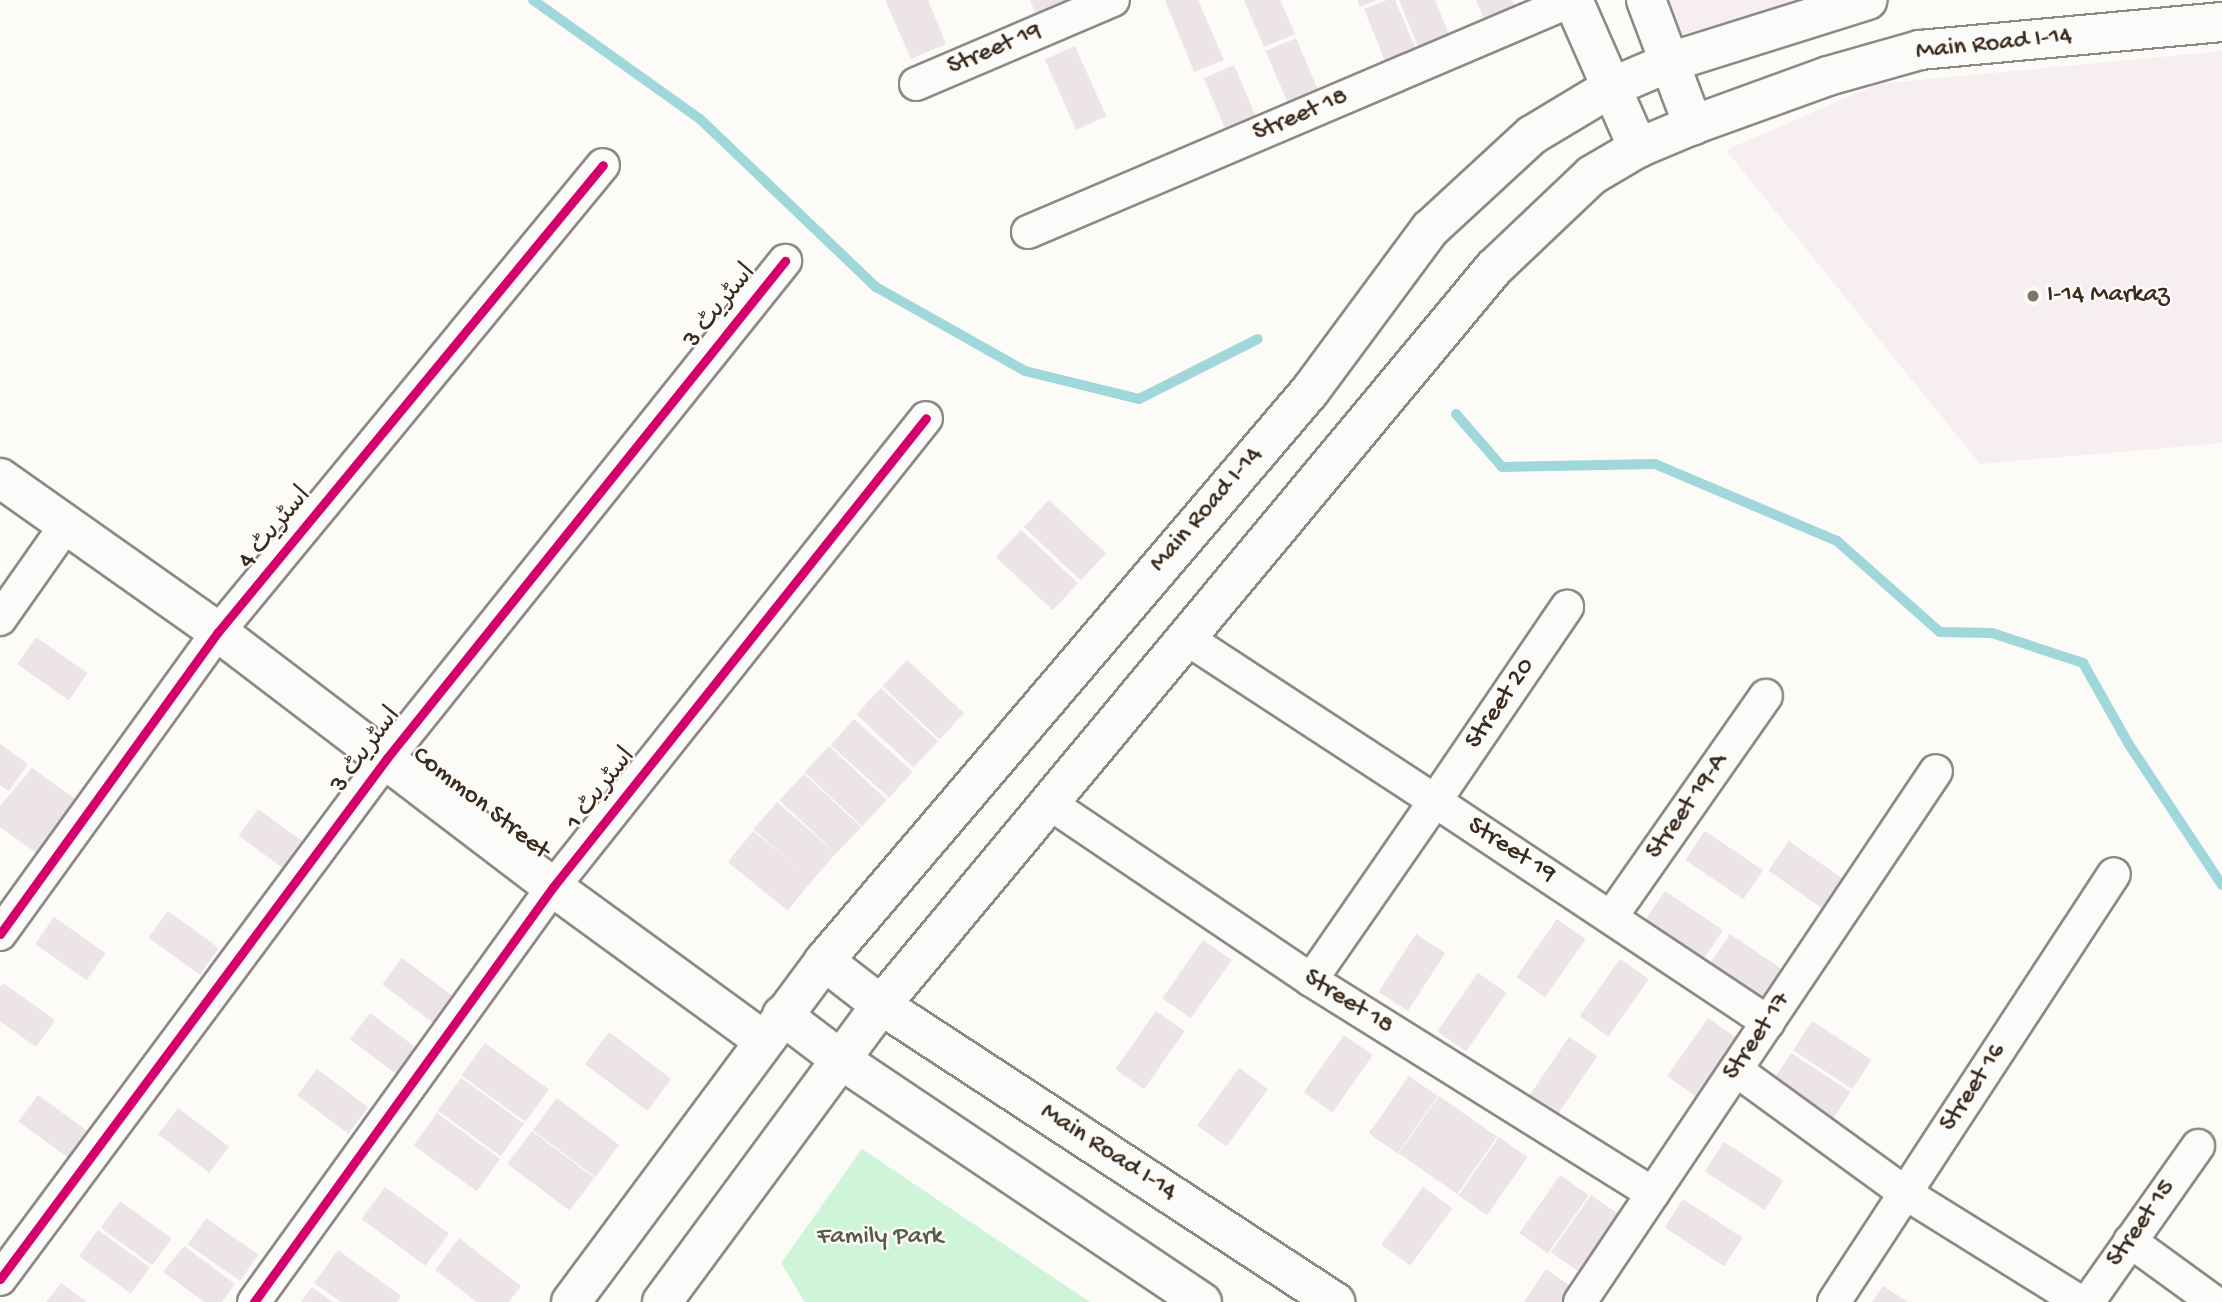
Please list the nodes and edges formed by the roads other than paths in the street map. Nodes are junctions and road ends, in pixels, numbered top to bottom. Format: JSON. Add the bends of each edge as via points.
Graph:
{"nodes":[{"id":1,"x":1113,"y":0,"type":"edge"},
{"id":2,"x":1573,"y":0,"type":"edge"},
{"id":3,"x":1646,"y":0,"type":"edge"},
{"id":4,"x":1868,"y":0,"type":"edge"},
{"id":5,"x":2222,"y":22,"type":"edge"},
{"id":6,"x":1670,"y":62,"type":"junction"},
{"id":7,"x":916,"y":84,"type":"dead end"},
{"id":8,"x":1612,"y":87,"type":"junction"},
{"id":9,"x":1693,"y":125,"type":"junction"},
{"id":10,"x":1638,"y":148,"type":"junction"},
{"id":11,"x":603,"y":165,"type":"dead end"},
{"id":12,"x":1028,"y":232,"type":"dead end"},
{"id":13,"x":785,"y":261,"type":"dead end"},
{"id":14,"x":926,"y":418,"type":"dead end"},
{"id":15,"x":0,"y":478,"type":"edge"},
{"id":16,"x":66,"y":525,"type":"junction"},
{"id":17,"x":1567,"y":607,"type":"dead end"},
{"id":18,"x":0,"y":619,"type":"edge"},
{"id":19,"x":218,"y":632,"type":"junction"},
{"id":20,"x":1186,"y":638,"type":"junction"},
{"id":21,"x":1766,"y":696,"type":"dead end"},
{"id":22,"x":387,"y":758,"type":"junction"},
{"id":23,"x":1936,"y":771,"type":"dead end"},
{"id":24,"x":1435,"y":801,"type":"junction"},
{"id":25,"x":1049,"y":803,"type":"junction"},
{"id":26,"x":2114,"y":874,"type":"dead end"},
{"id":27,"x":553,"y":887,"type":"junction"},
{"id":28,"x":1611,"y":917,"type":"junction"},
{"id":29,"x":0,"y":934,"type":"edge"},
{"id":30,"x":824,"y":961,"type":"junction"},
{"id":31,"x":1311,"y":980,"type":"junction"},
{"id":32,"x":881,"y":1005,"type":"junction"},
{"id":33,"x":1768,"y":1022,"type":"junction"},
{"id":34,"x":772,"y":1027,"type":"junction"},
{"id":35,"x":840,"y":1059,"type":"junction"},
{"id":36,"x":1736,"y":1070,"type":"junction"},
{"id":37,"x":2197,"y":1146,"type":"dead end"},
{"id":38,"x":1653,"y":1194,"type":"junction"},
{"id":39,"x":1905,"y":1194,"type":"junction"},
{"id":40,"x":2130,"y":1241,"type":"junction"},
{"id":41,"x":0,"y":1279,"type":"edge"},
{"id":42,"x":254,"y":1302,"type":"edge"},
{"id":43,"x":571,"y":1302,"type":"edge"},
{"id":44,"x":662,"y":1302,"type":"edge"},
{"id":45,"x":1202,"y":1302,"type":"edge"},
{"id":46,"x":1335,"y":1302,"type":"edge"},
{"id":47,"x":1580,"y":1302,"type":"edge"},
{"id":48,"x":1834,"y":1302,"type":"edge"},
{"id":49,"x":2080,"y":1302,"type":"edge"},
{"id":50,"x":2088,"y":1302,"type":"edge"},
{"id":51,"x":2214,"y":1302,"type":"edge"}],
"edges":[{"from":1,"to":7,"type":"street","name":"Street 19"},
{"from":2,"to":8,"type":"main road"},
{"from":2,"to":12,"type":"street","name":"Street 18"},
{"from":3,"to":6,"type":"main road"},
{"from":4,"to":6,"type":"main road","name":"Main Road I-14"},
{"from":5,"to":9,"type":"main road","name":"Main Road I-14","via":[[1920,50],[1828,76]]},
{"from":6,"to":8,"type":"main road","name":"Main Road I-14"},
{"from":6,"to":9,"type":"main road"},
{"from":8,"to":10,"type":"main road"},
{"from":8,"to":30,"type":"main road","name":"Main Road I-14","via":[[1532,135],[1430,229],[1310,391]]},
{"from":9,"to":10,"type":"main road","name":"Main Road I-14"},
{"from":10,"to":20,"type":"main road","name":"Main Road I-14","via":[[1592,175],[1494,268]]},
{"from":11,"to":19,"type":"street","name":"اسٹریٹ 4"},
{"from":13,"to":22,"type":"street","name":"اسٹریٹ 3"},
{"from":14,"to":27,"type":"street","name":"اسٹریٹ 1"},
{"from":15,"to":16,"type":"main road","name":"Common Street"},
{"from":16,"to":18,"type":"street"},
{"from":16,"to":19,"type":"main road","name":"Common Street"},
{"from":17,"to":24,"type":"street","name":"Street 20"},
{"from":19,"to":22,"type":"main road","name":"Common Street"},
{"from":19,"to":29,"type":"street","name":"اسٹریٹ 4"},
{"from":20,"to":24,"type":"street","name":"Street 19"},
{"from":20,"to":25,"type":"main road","name":"Main Road I-14"},
{"from":21,"to":28,"type":"street","name":"Street 19-A"},
{"from":22,"to":27,"type":"main road","name":"Common Street"},
{"from":22,"to":41,"type":"street","name":"اسٹریٹ 3"},
{"from":23,"to":33,"type":"street","name":"Street 17"},
{"from":24,"to":28,"type":"street","name":"Street 19"},
{"from":24,"to":31,"type":"street"},
{"from":25,"to":31,"type":"street","name":"Street 18"},
{"from":25,"to":32,"type":"main road","name":"Main Road I-14"},
{"from":26,"to":39,"type":"street","name":"Street 16"},
{"from":27,"to":34,"type":"main road","name":"Common Street"},
{"from":27,"to":42,"type":"street","name":"اسٹریٹ 1"},
{"from":28,"to":33,"type":"street","name":"Street 19"},
{"from":30,"to":32,"type":"main road","name":"Main Road I-14"},
{"from":30,"to":34,"type":"main road","name":"Main Road I-14"},
{"from":31,"to":38,"type":"street","name":"Street 18"},
{"from":32,"to":35,"type":"main road","name":"Main Road I-14"},
{"from":32,"to":46,"type":"main road","name":"Main Road I-14"},
{"from":33,"to":36,"type":"street","name":"Street 17"},
{"from":34,"to":35,"type":"main road"},
{"from":34,"to":43,"type":"main road","name":"Main Road I-14"},
{"from":35,"to":44,"type":"main road","name":"Main Road I-14"},
{"from":35,"to":45,"type":"main road"},
{"from":36,"to":38,"type":"street","name":"Street 17"},
{"from":36,"to":39,"type":"street"},
{"from":37,"to":40,"type":"street","name":"Street 15"},
{"from":38,"to":47,"type":"street","name":"Street 17"},
{"from":39,"to":48,"type":"street","name":"Street 16"},
{"from":39,"to":49,"type":"street"},
{"from":40,"to":50,"type":"street","name":"Street 15"},
{"from":40,"to":51,"type":"street"}]}
